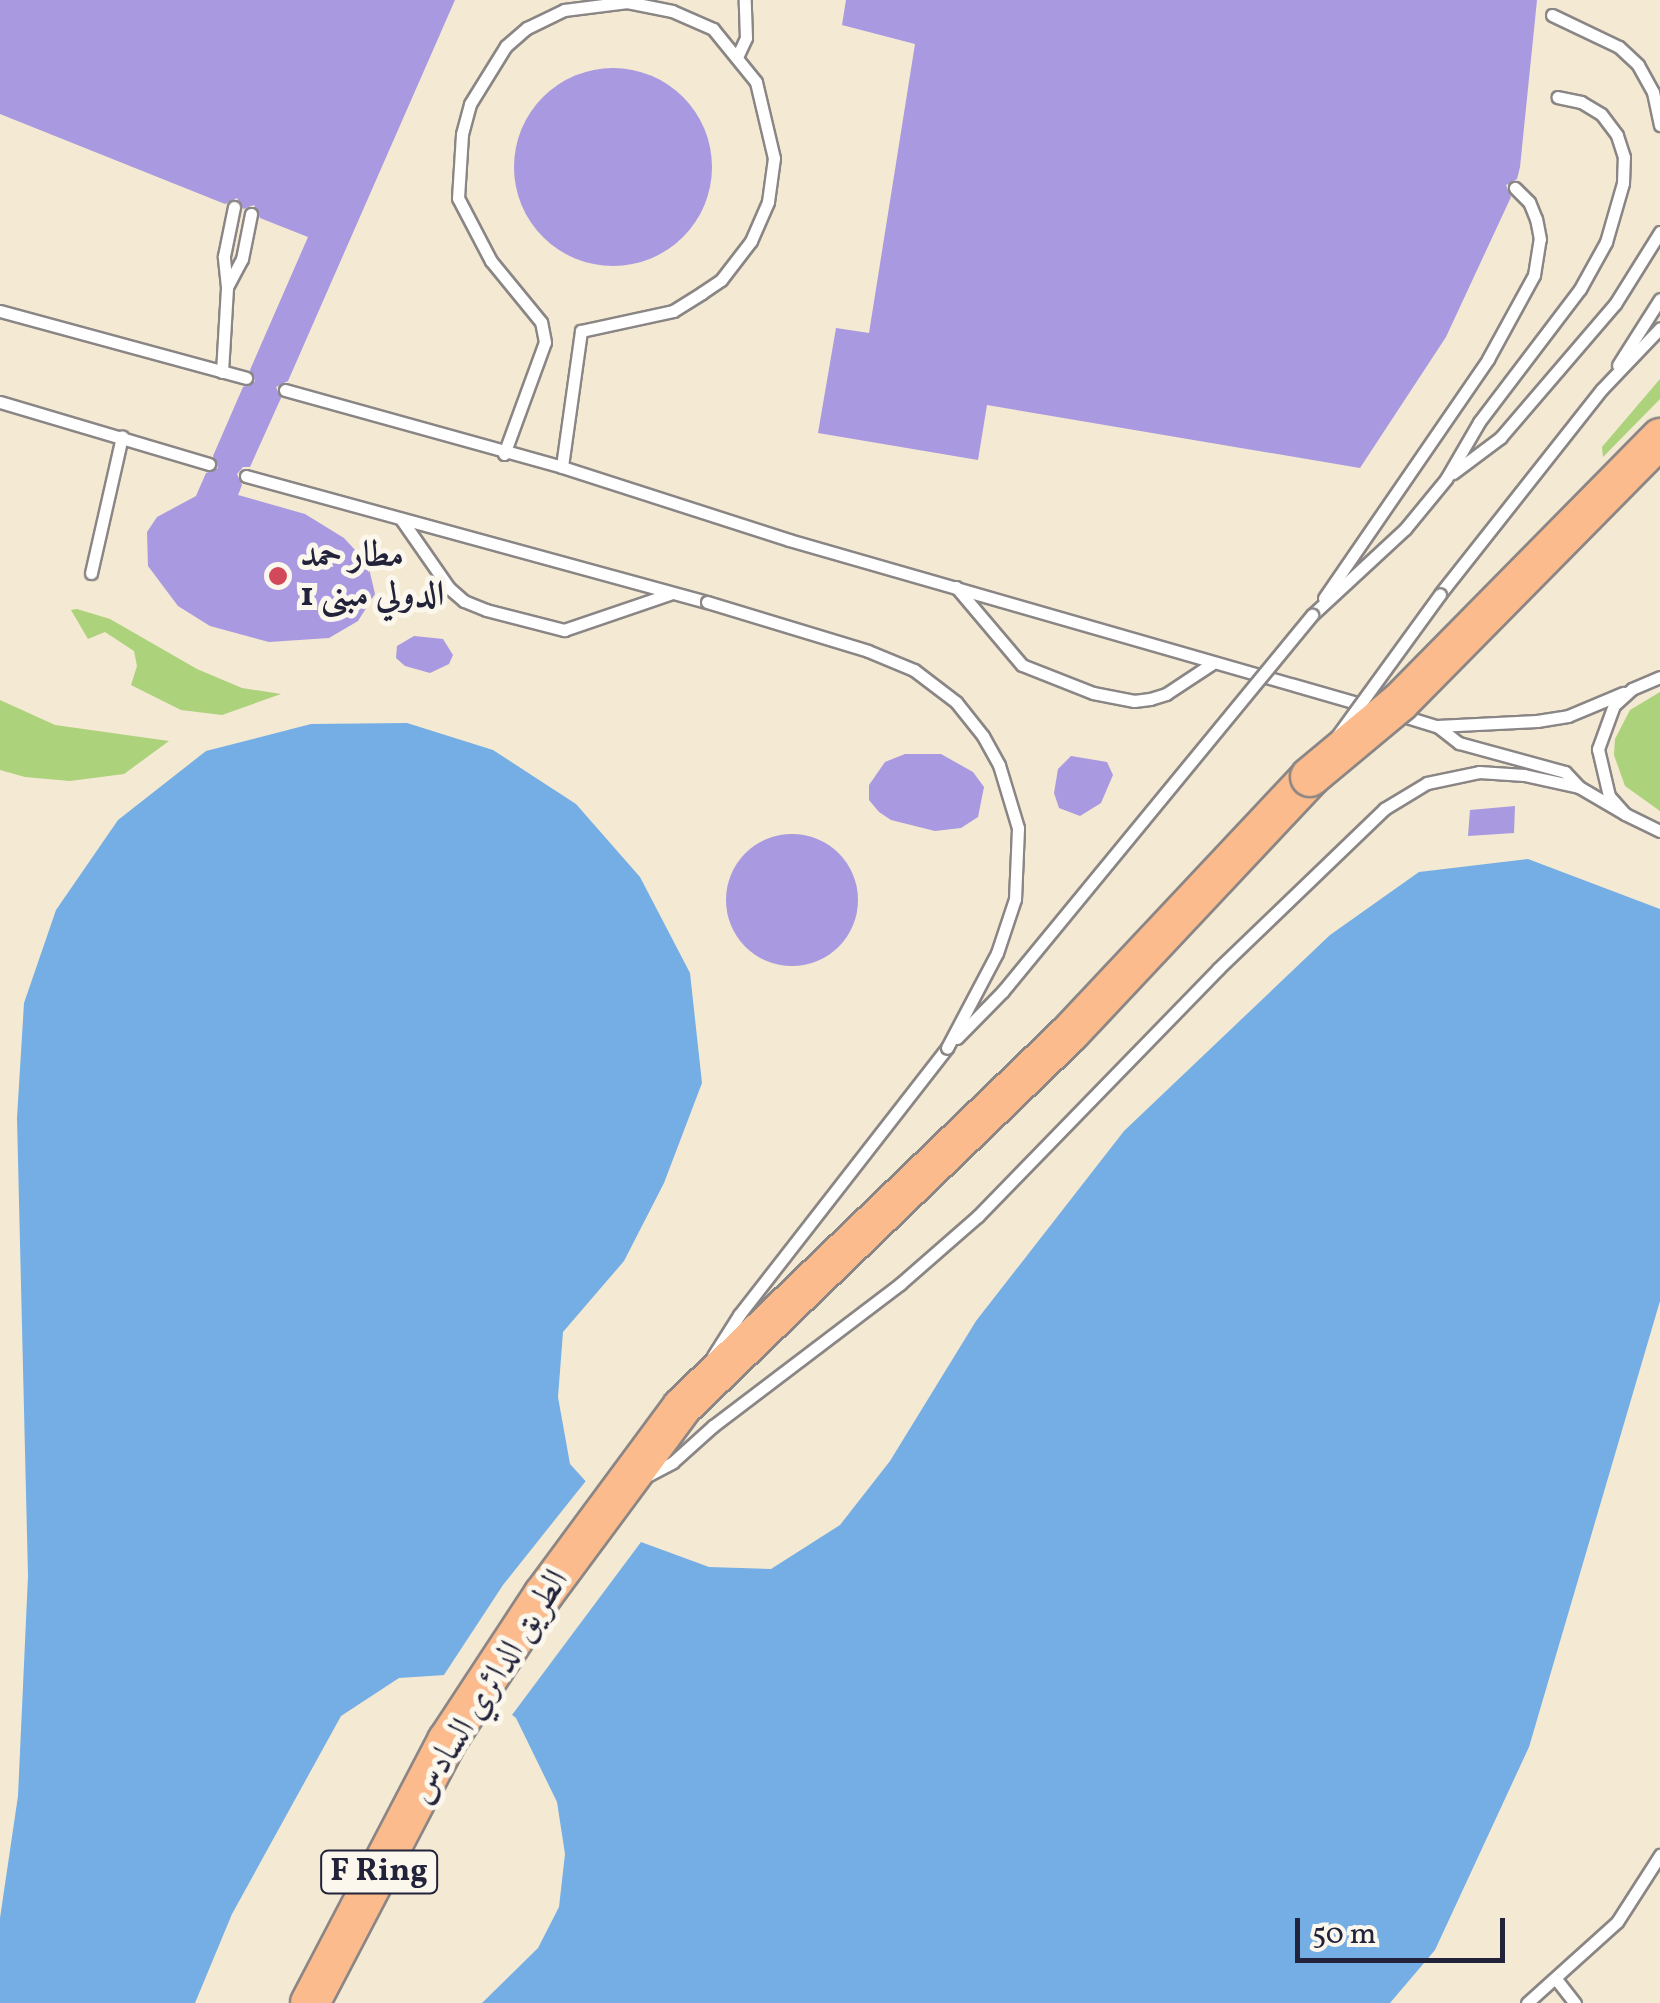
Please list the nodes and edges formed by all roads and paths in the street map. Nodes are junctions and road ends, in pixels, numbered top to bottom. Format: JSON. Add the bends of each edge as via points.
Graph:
{"nodes":[{"id":1,"x":745,"y":0,"type":"edge"},
{"id":2,"x":1552,"y":15,"type":"dead end"},
{"id":3,"x":738,"y":56,"type":"junction"},
{"id":4,"x":1558,"y":96,"type":"dead end"},
{"id":5,"x":1660,"y":126,"type":"edge"},
{"id":6,"x":1515,"y":188,"type":"dead end"},
{"id":7,"x":234,"y":207,"type":"dead end"},
{"id":8,"x":252,"y":214,"type":"dead end"},
{"id":9,"x":1660,"y":232,"type":"edge"},
{"id":10,"x":227,"y":287,"type":"junction"},
{"id":11,"x":1660,"y":299,"type":"edge"},
{"id":12,"x":0,"y":311,"type":"edge"},
{"id":13,"x":1660,"y":328,"type":"edge"},
{"id":14,"x":222,"y":372,"type":"junction"},
{"id":15,"x":246,"y":378,"type":"dead end"},
{"id":16,"x":1602,"y":389,"type":"junction"},
{"id":17,"x":284,"y":390,"type":"dead end"},
{"id":18,"x":0,"y":402,"type":"edge"},
{"id":19,"x":122,"y":436,"type":"junction"},
{"id":20,"x":1660,"y":438,"type":"edge"},
{"id":21,"x":504,"y":454,"type":"junction"},
{"id":22,"x":209,"y":464,"type":"dead end"},
{"id":23,"x":562,"y":466,"type":"junction"},
{"id":24,"x":246,"y":476,"type":"dead end"},
{"id":25,"x":1446,"y":478,"type":"junction"},
{"id":26,"x":401,"y":518,"type":"junction"},
{"id":27,"x":91,"y":573,"type":"dead end"},
{"id":28,"x":956,"y":586,"type":"junction"},
{"id":29,"x":670,"y":594,"type":"junction"},
{"id":30,"x":1312,"y":614,"type":"junction"},
{"id":31,"x":1213,"y":663,"type":"junction"},
{"id":32,"x":1659,"y":677,"type":"edge"},
{"id":33,"x":1632,"y":689,"type":"junction"},
{"id":34,"x":1436,"y":726,"type":"junction"},
{"id":35,"x":1310,"y":777,"type":"junction"},
{"id":36,"x":1579,"y":788,"type":"junction"},
{"id":37,"x":1625,"y":814,"type":"junction"},
{"id":38,"x":1660,"y":831,"type":"edge"},
{"id":39,"x":946,"y":1048,"type":"junction"},
{"id":40,"x":682,"y":1406,"type":"junction"},
{"id":41,"x":619,"y":1497,"type":"junction"},
{"id":42,"x":1660,"y":1855,"type":"edge"},
{"id":43,"x":1556,"y":1979,"type":"junction"},
{"id":44,"x":310,"y":2003,"type":"edge"},
{"id":45,"x":1528,"y":2003,"type":"edge"},
{"id":46,"x":1575,"y":2003,"type":"edge"}],
"edges":[{"from":1,"to":3,"type":"lane","via":[[746,38]]},
{"from":2,"to":5,"type":"lane","via":[[1619,47],[1638,65]]},
{"from":3,"to":21,"type":"lane","via":[[700,21],[627,2],[604,3],[564,10],[527,28],[480,82],[462,134],[458,198],[491,261],[540,322],[546,342]]},
{"from":3,"to":23,"type":"lane","via":[[764,102],[774,158],[768,202],[752,241],[721,280],[673,311],[581,331]]},
{"from":4,"to":25,"type":"lane","via":[[1601,114],[1616,135],[1624,156],[1618,206],[1580,290],[1479,422]]},
{"from":6,"to":30,"type":"lane","via":[[1536,219],[1534,275],[1488,359]]},
{"from":7,"to":10,"type":"lane","via":[[224,256]]},
{"from":8,"to":10,"type":"lane","via":[[242,259]]},
{"from":9,"to":25,"type":"lane","via":[[1615,304],[1500,438]]},
{"from":10,"to":14,"type":"lane"},
{"from":11,"to":16,"type":"lane"},
{"from":12,"to":14,"type":"lane"},
{"from":13,"to":16,"type":"lane"},
{"from":14,"to":15,"type":"lane"},
{"from":16,"to":35,"type":"lane","bridge":true,"via":[[1376,676]]},
{"from":17,"to":21,"type":"lane"},
{"from":18,"to":19,"type":"lane"},
{"from":19,"to":22,"type":"lane"},
{"from":19,"to":27,"type":"lane"},
{"from":20,"to":35,"type":"highway","name":"الطريق الدائري السادس","bridge":true,"via":[[1400,702]]},
{"from":21,"to":23,"type":"lane"},
{"from":23,"to":28,"type":"lane"},
{"from":24,"to":26,"type":"lane"},
{"from":25,"to":30,"type":"lane","via":[[1405,530]]},
{"from":26,"to":29,"type":"lane"},
{"from":26,"to":29,"type":"lane","via":[[449,588],[486,610],[564,630]]},
{"from":28,"to":31,"type":"lane"},
{"from":28,"to":31,"type":"lane","via":[[1022,665],[1094,693],[1150,700]]},
{"from":29,"to":39,"type":"lane","bridge":true,"via":[[914,670],[956,702],[991,750],[1018,828],[1015,899],[997,953]]},
{"from":30,"to":39,"type":"lane","bridge":true,"via":[[1003,991]]},
{"from":31,"to":34,"type":"lane"},
{"from":32,"to":33,"type":"lane"},
{"from":33,"to":34,"type":"lane","via":[[1552,718]]},
{"from":33,"to":37,"type":"lane","via":[[1614,705],[1598,750],[1609,796]]},
{"from":34,"to":36,"type":"lane","via":[[1459,743],[1564,772]]},
{"from":35,"to":40,"type":"highway","name":"الطريق الدائري السادس","via":[[1070,1033]]},
{"from":36,"to":37,"type":"lane"},
{"from":36,"to":41,"type":"lane","via":[[1479,772],[1427,783],[1394,802],[1218,969],[978,1216],[673,1462]]},
{"from":37,"to":38,"type":"lane"},
{"from":39,"to":40,"type":"lane","via":[[738,1314]]},
{"from":40,"to":41,"type":"highway","name":"الطريق الدائري السادس"},
{"from":41,"to":44,"type":"highway","name":"الطريق الدائري السادس","number":"F Ring","via":[[543,1595],[447,1741]]},
{"from":42,"to":43,"type":"lane","via":[[1617,1922]]},
{"from":43,"to":45,"type":"lane"},
{"from":43,"to":46,"type":"lane"}]}
